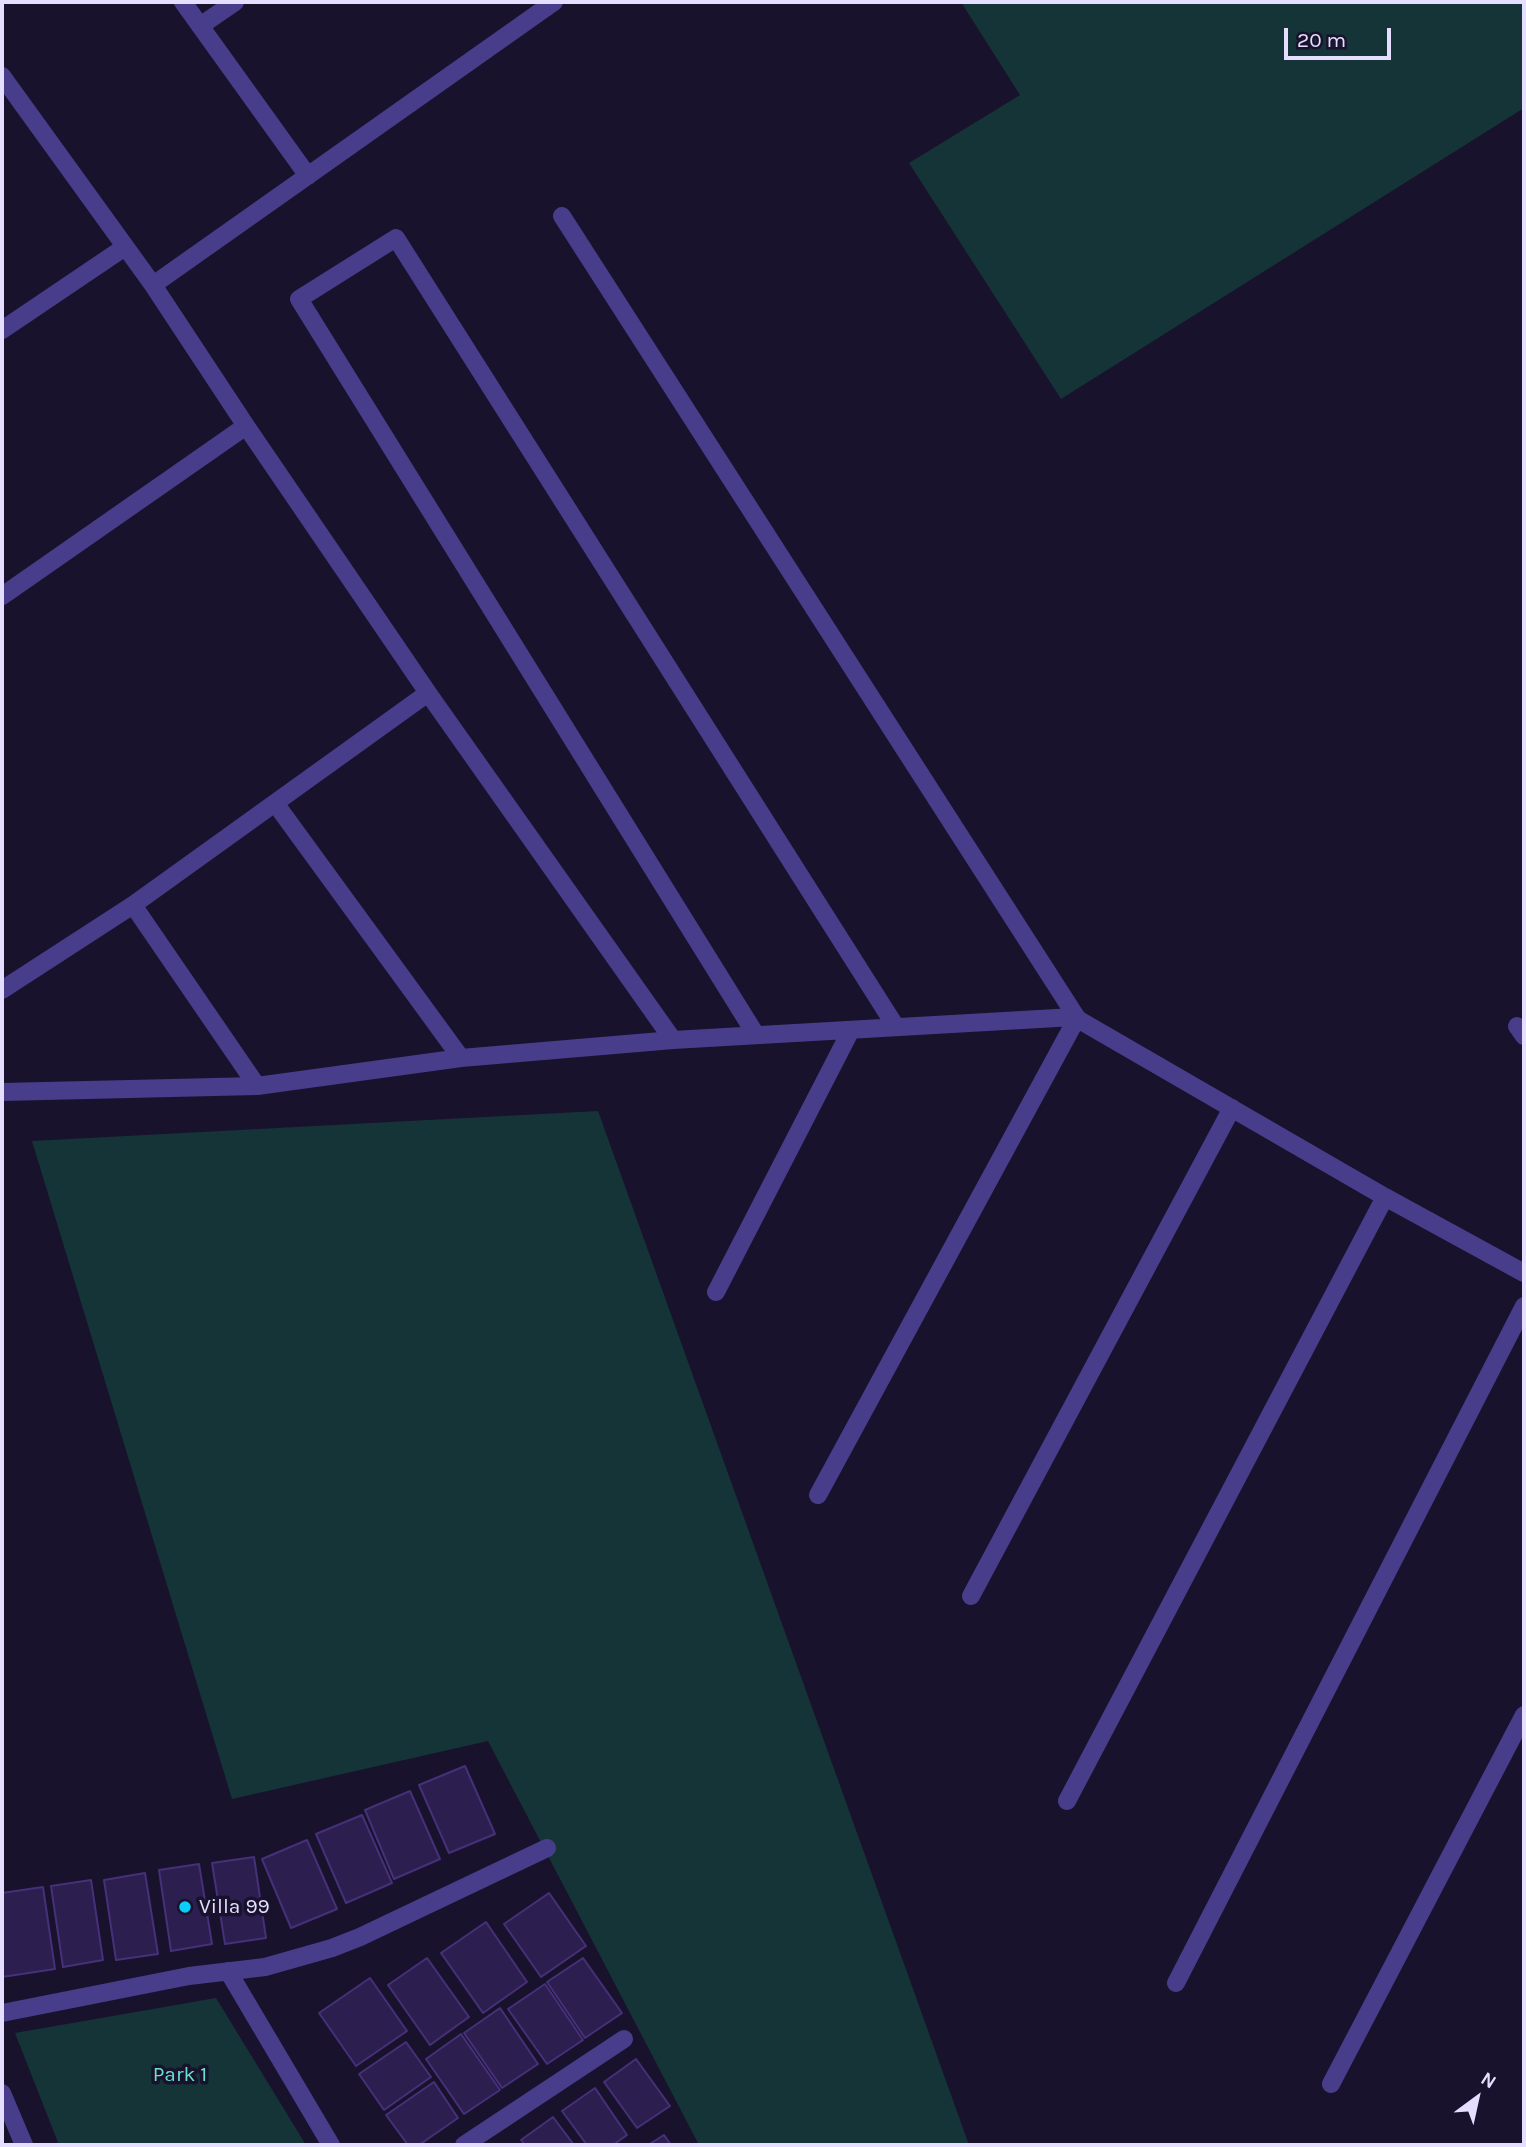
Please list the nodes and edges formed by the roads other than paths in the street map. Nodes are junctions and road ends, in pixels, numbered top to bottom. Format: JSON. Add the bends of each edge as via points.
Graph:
{"nodes":[{"id":1,"x":183,"y":2,"type":"edge"},
{"id":2,"x":235,"y":2,"type":"edge"},
{"id":3,"x":554,"y":2,"type":"edge"},
{"id":4,"x":200,"y":26,"type":"junction"},
{"id":5,"x":2,"y":76,"type":"edge"},
{"id":6,"x":308,"y":176,"type":"junction"},
{"id":7,"x":562,"y":216,"type":"dead end"},
{"id":8,"x":125,"y":247,"type":"junction"},
{"id":9,"x":153,"y":285,"type":"junction"},
{"id":10,"x":2,"y":330,"type":"edge"},
{"id":11,"x":246,"y":426,"type":"junction"},
{"id":12,"x":2,"y":596,"type":"edge"},
{"id":13,"x":428,"y":694,"type":"junction"},
{"id":14,"x":275,"y":803,"type":"junction"},
{"id":15,"x":132,"y":905,"type":"junction"},
{"id":16,"x":2,"y":990,"type":"edge"},
{"id":17,"x":1077,"y":1018,"type":"junction"},
{"id":18,"x":896,"y":1027,"type":"junction"},
{"id":19,"x":850,"y":1030,"type":"junction"},
{"id":20,"x":756,"y":1035,"type":"junction"},
{"id":21,"x":673,"y":1040,"type":"junction"},
{"id":22,"x":461,"y":1058,"type":"junction"},
{"id":23,"x":257,"y":1086,"type":"junction"},
{"id":24,"x":2,"y":1092,"type":"edge"},
{"id":25,"x":1232,"y":1108,"type":"junction"},
{"id":26,"x":1385,"y":1197,"type":"junction"},
{"id":27,"x":1524,"y":1273,"type":"edge"},
{"id":28,"x":716,"y":1292,"type":"dead end"},
{"id":29,"x":1524,"y":1306,"type":"edge"},
{"id":30,"x":818,"y":1495,"type":"dead end"},
{"id":31,"x":971,"y":1595,"type":"dead end"},
{"id":32,"x":1524,"y":1715,"type":"edge"},
{"id":33,"x":1067,"y":1801,"type":"dead end"},
{"id":34,"x":547,"y":1848,"type":"dead end"},
{"id":35,"x":228,"y":1971,"type":"junction"},
{"id":36,"x":1176,"y":1983,"type":"dead end"},
{"id":37,"x":2,"y":2013,"type":"edge"},
{"id":38,"x":624,"y":2039,"type":"dead end"},
{"id":39,"x":1332,"y":2084,"type":"dead end"},
{"id":40,"x":2,"y":2093,"type":"edge"},
{"id":41,"x":24,"y":2145,"type":"edge"},
{"id":42,"x":331,"y":2145,"type":"edge"},
{"id":43,"x":464,"y":2145,"type":"edge"}],
"edges":[{"from":1,"to":4,"type":"street"},
{"from":2,"to":4,"type":"street"},
{"from":3,"to":6,"type":"street"},
{"from":4,"to":6,"type":"street"},
{"from":5,"to":8,"type":"street"},
{"from":6,"to":9,"type":"street"},
{"from":7,"to":17,"type":"street"},
{"from":8,"to":9,"type":"street"},
{"from":8,"to":10,"type":"street"},
{"from":9,"to":11,"type":"street"},
{"from":11,"to":12,"type":"street"},
{"from":11,"to":13,"type":"street"},
{"from":13,"to":14,"type":"street"},
{"from":13,"to":21,"type":"street"},
{"from":14,"to":15,"type":"street"},
{"from":14,"to":22,"type":"street"},
{"from":15,"to":16,"type":"street"},
{"from":15,"to":23,"type":"street"},
{"from":17,"to":18,"type":"street"},
{"from":17,"to":25,"type":"street"},
{"from":17,"to":30,"type":"street"},
{"from":18,"to":19,"type":"street"},
{"from":18,"to":20,"type":"street","via":[[396,238],[299,299]]},
{"from":19,"to":20,"type":"street"},
{"from":19,"to":28,"type":"street"},
{"from":20,"to":21,"type":"street"},
{"from":21,"to":22,"type":"street"},
{"from":22,"to":23,"type":"street"},
{"from":23,"to":24,"type":"street"},
{"from":25,"to":26,"type":"street"},
{"from":25,"to":31,"type":"street"},
{"from":26,"to":27,"type":"street"},
{"from":26,"to":33,"type":"street"},
{"from":29,"to":36,"type":"street"},
{"from":32,"to":39,"type":"street"},
{"from":34,"to":35,"type":"street","via":[[332,1948],[265,1967]]},
{"from":35,"to":37,"type":"street"},
{"from":35,"to":42,"type":"street"},
{"from":38,"to":43,"type":"street"},
{"from":40,"to":41,"type":"street"}]}
